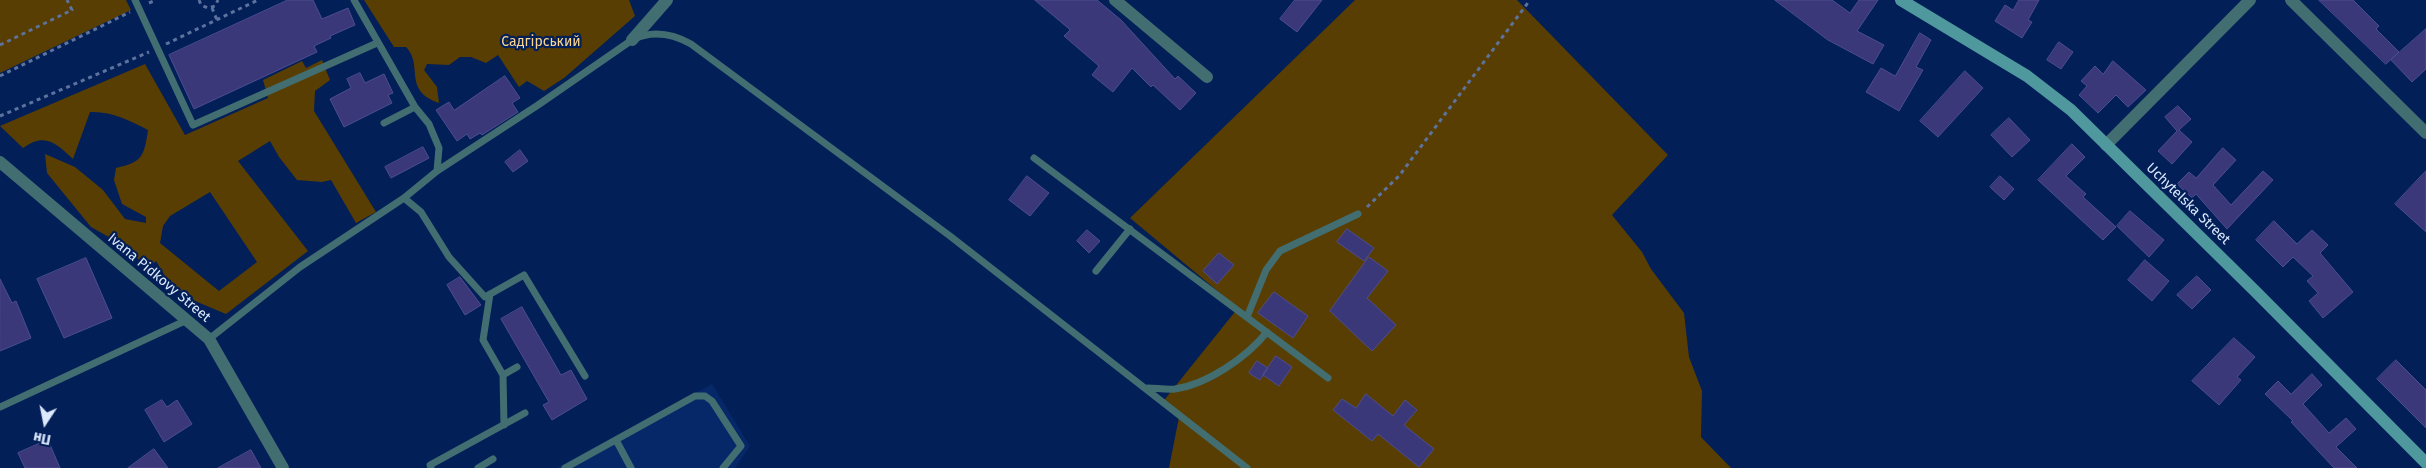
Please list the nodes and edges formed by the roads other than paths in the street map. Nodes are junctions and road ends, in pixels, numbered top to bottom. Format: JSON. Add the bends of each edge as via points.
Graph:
{"nodes":[{"id":1,"x":134,"y":0,"type":"edge"},
{"id":2,"x":354,"y":0,"type":"edge"},
{"id":3,"x":667,"y":0,"type":"edge"},
{"id":4,"x":1115,"y":0,"type":"edge"},
{"id":5,"x":1901,"y":0,"type":"edge"},
{"id":6,"x":2250,"y":0,"type":"edge"},
{"id":7,"x":2291,"y":0,"type":"edge"},
{"id":8,"x":632,"y":40,"type":"junction"},
{"id":9,"x":377,"y":43,"type":"junction"},
{"id":10,"x":1207,"y":77,"type":"dead end"},
{"id":11,"x":415,"y":107,"type":"junction"},
{"id":12,"x":384,"y":124,"type":"dead end"},
{"id":13,"x":2426,"y":133,"type":"edge"},
{"id":14,"x":2106,"y":145,"type":"junction"},
{"id":15,"x":1034,"y":158,"type":"dead end"},
{"id":16,"x":0,"y":162,"type":"edge"},
{"id":17,"x":437,"y":170,"type":"junction"},
{"id":18,"x":404,"y":198,"type":"junction"},
{"id":19,"x":1358,"y":214,"type":"road end"},
{"id":20,"x":1130,"y":229,"type":"junction"},
{"id":21,"x":1096,"y":271,"type":"dead end"},
{"id":22,"x":490,"y":294,"type":"junction"},
{"id":23,"x":1247,"y":317,"type":"junction"},
{"id":24,"x":187,"y":319,"type":"junction"},
{"id":25,"x":1267,"y":332,"type":"junction"},
{"id":26,"x":209,"y":339,"type":"junction"},
{"id":27,"x":517,"y":367,"type":"dead end"},
{"id":28,"x":503,"y":375,"type":"junction"},
{"id":29,"x":585,"y":376,"type":"dead end"},
{"id":30,"x":1328,"y":378,"type":"dead end"},
{"id":31,"x":1147,"y":388,"type":"junction"},
{"id":32,"x":0,"y":407,"type":"edge"},
{"id":33,"x":525,"y":413,"type":"dead end"},
{"id":34,"x":504,"y":424,"type":"junction"},
{"id":35,"x":616,"y":440,"type":"junction"},
{"id":36,"x":494,"y":459,"type":"dead end"},
{"id":37,"x":580,"y":460,"type":"junction"},
{"id":38,"x":2426,"y":463,"type":"edge"},
{"id":39,"x":284,"y":468,"type":"edge"},
{"id":40,"x":431,"y":468,"type":"edge"},
{"id":41,"x":478,"y":468,"type":"edge"},
{"id":42,"x":565,"y":468,"type":"edge"},
{"id":43,"x":585,"y":468,"type":"edge"},
{"id":44,"x":631,"y":468,"type":"edge"},
{"id":45,"x":723,"y":468,"type":"edge"},
{"id":46,"x":1248,"y":468,"type":"edge"}],
"edges":[{"from":1,"to":9,"type":"lane","via":[[193,125]]},
{"from":2,"to":9,"type":"lane"},
{"from":3,"to":8,"type":"street"},
{"from":4,"to":10,"type":"street"},
{"from":5,"to":14,"type":"main road","name":"Uchytelska Street","via":[[2027,76],[2071,110]]},
{"from":6,"to":14,"type":"street"},
{"from":7,"to":13,"type":"street"},
{"from":8,"to":17,"type":"lane"},
{"from":8,"to":31,"type":"lane","via":[[642,35],[665,34],[691,44],[950,236]]},
{"from":9,"to":11,"type":"lane"},
{"from":11,"to":12,"type":"lane"},
{"from":11,"to":17,"type":"lane","via":[[429,124],[439,148]]},
{"from":14,"to":38,"type":"main road","name":"Uchytelska Street"},
{"from":15,"to":20,"type":"lane"},
{"from":16,"to":24,"type":"street","name":"Ivana Pidkovy Street"},
{"from":17,"to":18,"type":"lane"},
{"from":18,"to":22,"type":"lane","via":[[421,212],[449,257],[485,297]]},
{"from":18,"to":26,"type":"lane","via":[[300,267]]},
{"from":19,"to":23,"type":"lane","via":[[1280,251],[1266,270]]},
{"from":20,"to":21,"type":"lane"},
{"from":20,"to":23,"type":"lane"},
{"from":22,"to":28,"type":"lane","via":[[482,340]]},
{"from":22,"to":29,"type":"lane","via":[[524,275]]},
{"from":23,"to":25,"type":"lane"},
{"from":24,"to":26,"type":"street","name":"Ivana Pidkovy Street"},
{"from":24,"to":32,"type":"lane"},
{"from":25,"to":30,"type":"lane"},
{"from":25,"to":31,"type":"lane","via":[[1257,344],[1222,371],[1175,389]]},
{"from":26,"to":39,"type":"street","name":"Ivana Pidkovy Street"},
{"from":27,"to":28,"type":"lane"},
{"from":28,"to":34,"type":"lane"},
{"from":31,"to":46,"type":"lane"},
{"from":33,"to":34,"type":"lane"},
{"from":34,"to":40,"type":"lane","via":[[430,465]]},
{"from":35,"to":37,"type":"lane"},
{"from":35,"to":44,"type":"lane"},
{"from":35,"to":45,"type":"lane","via":[[696,396],[706,396],[712,400],[741,446]]},
{"from":36,"to":41,"type":"lane"},
{"from":37,"to":42,"type":"lane"},
{"from":37,"to":43,"type":"lane"}]}
